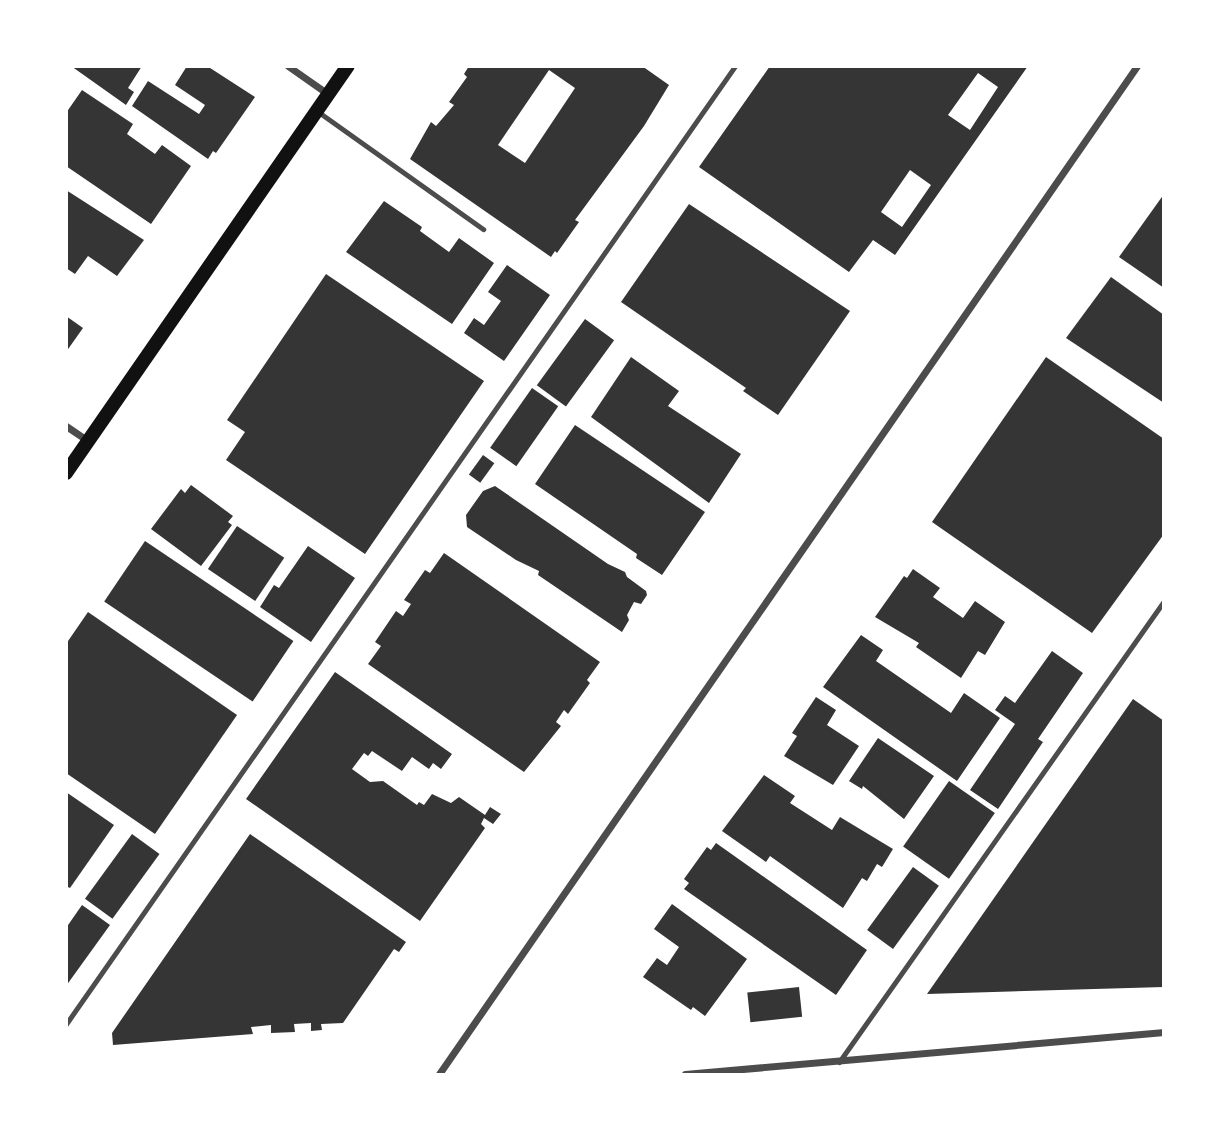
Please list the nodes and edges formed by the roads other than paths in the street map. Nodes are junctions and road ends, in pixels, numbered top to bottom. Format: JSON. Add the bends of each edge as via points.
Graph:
{"nodes":[{"id":1,"x":288,"y":66,"type":"edge"},
{"id":2,"x":348,"y":66,"type":"edge"},
{"id":3,"x":735,"y":66,"type":"edge"},
{"id":4,"x":1137,"y":66,"type":"edge"},
{"id":5,"x":328,"y":94,"type":"junction"},
{"id":6,"x":317,"y":111,"type":"junction"},
{"id":7,"x":483,"y":229,"type":"dead end"},
{"id":8,"x":66,"y":426,"type":"edge"},
{"id":9,"x":88,"y":441,"type":"junction"},
{"id":10,"x":66,"y":473,"type":"edge"},
{"id":11,"x":1164,"y":601,"type":"edge"},
{"id":12,"x":66,"y":1024,"type":"edge"},
{"id":13,"x":1164,"y":1032,"type":"edge"},
{"id":14,"x":839,"y":1062,"type":"junction"},
{"id":15,"x":439,"y":1074,"type":"edge"},
{"id":16,"x":685,"y":1074,"type":"edge"}],
"edges":[{"from":1,"to":5,"type":"street"},
{"from":2,"to":5,"type":"main road"},
{"from":3,"to":12,"type":"lane"},
{"from":4,"to":15,"type":"street"},
{"from":5,"to":6,"type":"main road"},
{"from":6,"to":7,"type":"lane"},
{"from":6,"to":9,"type":"main road"},
{"from":8,"to":9,"type":"street"},
{"from":9,"to":10,"type":"main road"},
{"from":11,"to":14,"type":"lane"},
{"from":13,"to":14,"type":"street"},
{"from":14,"to":16,"type":"street"}]}
